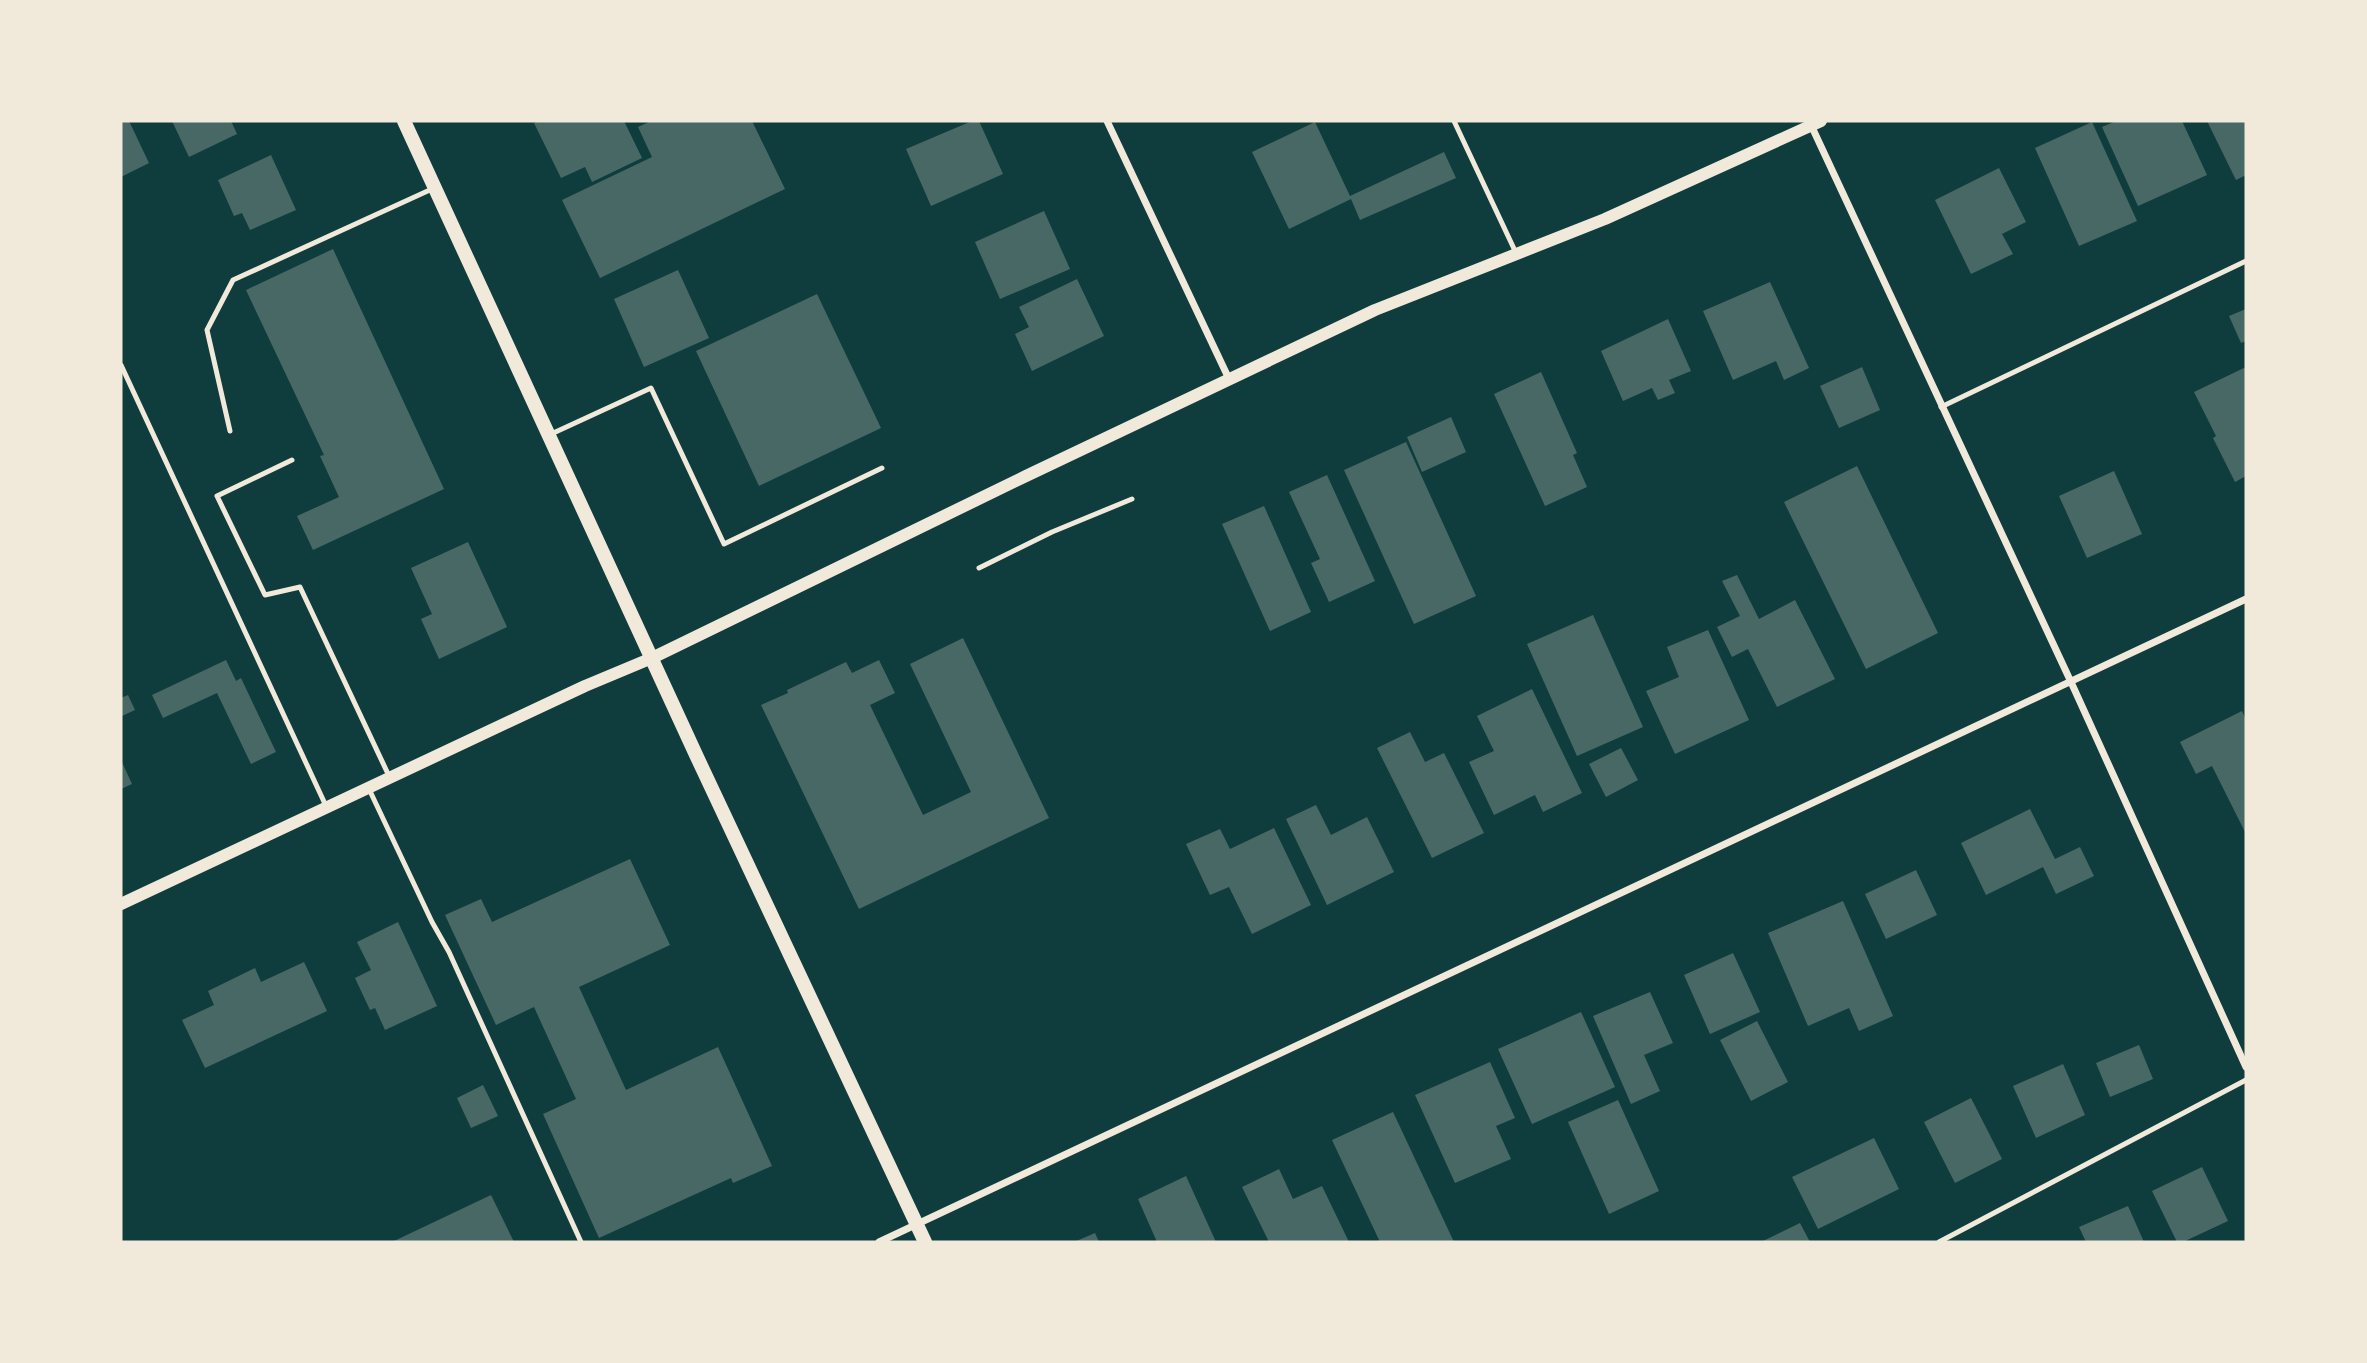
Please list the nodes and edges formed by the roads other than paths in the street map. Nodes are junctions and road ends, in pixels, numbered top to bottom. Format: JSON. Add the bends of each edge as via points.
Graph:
{"nodes":[{"id":1,"x":404,"y":121,"type":"edge"},
{"id":2,"x":1107,"y":121,"type":"edge"},
{"id":3,"x":1454,"y":121,"type":"edge"},
{"id":4,"x":1814,"y":122,"type":"edge"},
{"id":5,"x":435,"y":188,"type":"junction"},
{"id":6,"x":1516,"y":253,"type":"junction"},
{"id":7,"x":2246,"y":261,"type":"edge"},
{"id":8,"x":121,"y":365,"type":"edge"},
{"id":9,"x":1228,"y":379,"type":"junction"},
{"id":10,"x":1941,"y":407,"type":"junction"},
{"id":11,"x":230,"y":431,"type":"dead end"},
{"id":12,"x":549,"y":435,"type":"junction"},
{"id":13,"x":292,"y":460,"type":"dead end"},
{"id":14,"x":882,"y":468,"type":"dead end"},
{"id":15,"x":1132,"y":499,"type":"dead end"},
{"id":16,"x":979,"y":568,"type":"dead end"},
{"id":17,"x":2246,"y":599,"type":"edge"},
{"id":18,"x":652,"y":658,"type":"junction"},
{"id":19,"x":2071,"y":682,"type":"junction"},
{"id":20,"x":390,"y":779,"type":"junction"},
{"id":21,"x":369,"y":789,"type":"junction"},
{"id":22,"x":327,"y":808,"type":"junction"},
{"id":23,"x":121,"y":904,"type":"edge"},
{"id":24,"x":2246,"y":1066,"type":"edge"},
{"id":25,"x":2246,"y":1080,"type":"edge"},
{"id":26,"x":916,"y":1224,"type":"junction"},
{"id":27,"x":581,"y":1242,"type":"edge"},
{"id":28,"x":879,"y":1242,"type":"edge"},
{"id":29,"x":925,"y":1242,"type":"edge"},
{"id":30,"x":1939,"y":1242,"type":"edge"}],
"edges":[{"from":1,"to":5,"type":"main road"},
{"from":2,"to":9,"type":"street"},
{"from":3,"to":6,"type":"lane"},
{"from":4,"to":6,"type":"street","via":[[1605,219]]},
{"from":4,"to":10,"type":"street"},
{"from":5,"to":11,"type":"lane","via":[[233,280],[207,330]]},
{"from":5,"to":12,"type":"main road"},
{"from":6,"to":9,"type":"street","via":[[1375,310]]},
{"from":7,"to":10,"type":"lane"},
{"from":8,"to":22,"type":"lane"},
{"from":9,"to":18,"type":"street"},
{"from":10,"to":19,"type":"street"},
{"from":12,"to":14,"type":"lane","via":[[651,388],[724,544]]},
{"from":12,"to":18,"type":"main road"},
{"from":13,"to":20,"type":"lane","via":[[217,496],[265,595],[300,587]]},
{"from":15,"to":16,"type":"lane"},
{"from":17,"to":19,"type":"street"},
{"from":18,"to":20,"type":"street"},
{"from":18,"to":26,"type":"main road"},
{"from":19,"to":24,"type":"street"},
{"from":19,"to":26,"type":"street"},
{"from":20,"to":21,"type":"street"},
{"from":21,"to":22,"type":"street"},
{"from":21,"to":27,"type":"lane"},
{"from":22,"to":23,"type":"street"},
{"from":25,"to":30,"type":"lane"},
{"from":26,"to":28,"type":"street"},
{"from":26,"to":29,"type":"main road"}]}
